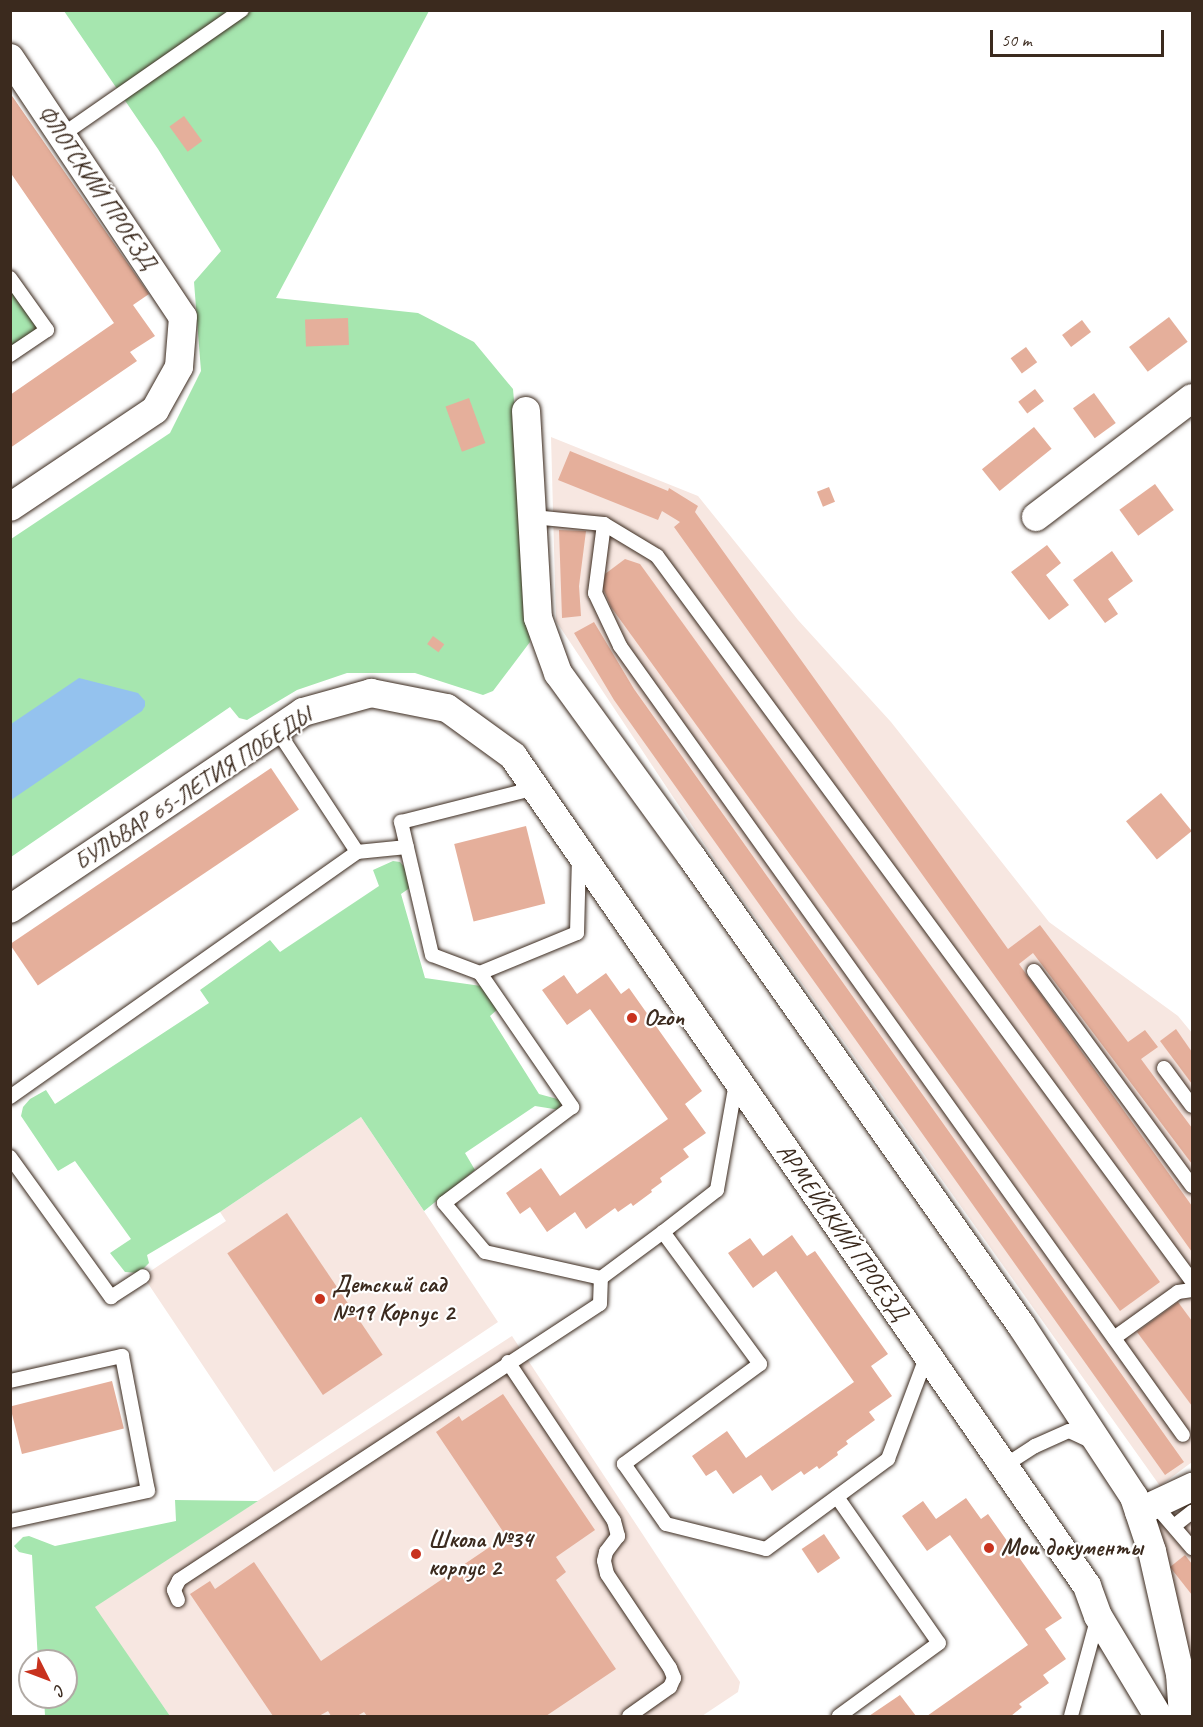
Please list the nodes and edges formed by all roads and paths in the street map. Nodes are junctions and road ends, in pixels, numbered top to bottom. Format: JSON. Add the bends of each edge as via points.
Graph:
{"nodes":[{"id":1,"x":242,"y":10,"type":"edge"},
{"id":2,"x":10,"y":58,"type":"edge"},
{"id":3,"x":62,"y":135,"type":"junction"},
{"id":4,"x":10,"y":278,"type":"edge"},
{"id":5,"x":10,"y":355,"type":"edge"},
{"id":6,"x":1192,"y":398,"type":"edge"},
{"id":7,"x":526,"y":411,"type":"dead end"},
{"id":8,"x":10,"y":507,"type":"edge"},
{"id":9,"x":533,"y":517,"type":"junction"},
{"id":10,"x":1036,"y":517,"type":"dead end"},
{"id":11,"x":604,"y":524,"type":"junction"},
{"id":12,"x":278,"y":730,"type":"junction"},
{"id":13,"x":513,"y":756,"type":"joint"},
{"id":14,"x":535,"y":788,"type":"junction"},
{"id":15,"x":407,"y":848,"type":"junction"},
{"id":16,"x":357,"y":852,"type":"junction"},
{"id":17,"x":579,"y":852,"type":"junction"},
{"id":18,"x":10,"y":909,"type":"edge"},
{"id":19,"x":1034,"y":971,"type":"dead end"},
{"id":20,"x":480,"y":973,"type":"junction"},
{"id":21,"x":1164,"y":1068,"type":"dead end"},
{"id":22,"x":737,"y":1080,"type":"junction"},
{"id":23,"x":10,"y":1097,"type":"edge"},
{"id":24,"x":1192,"y":1106,"type":"edge"},
{"id":25,"x":10,"y":1157,"type":"edge"},
{"id":26,"x":1192,"y":1186,"type":"edge"},
{"id":27,"x":663,"y":1232,"type":"junction"},
{"id":28,"x":143,"y":1276,"type":"dead end"},
{"id":29,"x":601,"y":1278,"type":"junction"},
{"id":30,"x":1192,"y":1281,"type":"edge"},
{"id":31,"x":1192,"y":1290,"type":"edge"},
{"id":32,"x":1114,"y":1338,"type":"junction"},
{"id":33,"x":927,"y":1355,"type":"junction"},
{"id":34,"x":508,"y":1362,"type":"junction"},
{"id":35,"x":10,"y":1381,"type":"edge"},
{"id":36,"x":1183,"y":1435,"type":"dead end"},
{"id":37,"x":1101,"y":1445,"type":"junction"},
{"id":38,"x":1004,"y":1466,"type":"junction"},
{"id":39,"x":1192,"y":1487,"type":"edge"},
{"id":40,"x":837,"y":1497,"type":"junction"},
{"id":41,"x":1147,"y":1508,"type":"junction"},
{"id":42,"x":1192,"y":1512,"type":"edge"},
{"id":43,"x":10,"y":1521,"type":"edge"},
{"id":44,"x":1174,"y":1526,"type":"junction"},
{"id":45,"x":1192,"y":1548,"type":"edge"},
{"id":46,"x":178,"y":1600,"type":"dead end"},
{"id":47,"x":1098,"y":1616,"type":"junction"},
{"id":48,"x":629,"y":1716,"type":"edge"},
{"id":49,"x":839,"y":1716,"type":"edge"},
{"id":50,"x":1071,"y":1716,"type":"edge"},
{"id":51,"x":1158,"y":1716,"type":"edge"},
{"id":52,"x":1183,"y":1716,"type":"edge"}],
"edges":[{"from":1,"to":3,"type":"lane"},
{"from":2,"to":3,"type":"street","name":"ФЛОТСКИЙ ПРОЕЗД"},
{"from":3,"to":8,"type":"street","name":"ФЛОТСКИЙ ПРОЕЗД","via":[[183,316],[179,367],[155,410]]},
{"from":4,"to":5,"type":"lane","via":[[47,330]]},
{"from":6,"to":10,"type":"street"},
{"from":7,"to":9,"type":"street"},
{"from":9,"to":11,"type":"lane"},
{"from":9,"to":37,"type":"street","via":[[538,618],[558,673],[1015,1315]]},
{"from":11,"to":30,"type":"lane","via":[[657,556]]},
{"from":11,"to":32,"type":"lane","via":[[595,593],[620,646]]},
{"from":12,"to":13,"type":"street","name":"БУЛЬВАР 65-ЛЕТИЯ ПОБЕДЫ","via":[[303,712],[371,693],[447,708]]},
{"from":12,"to":16,"type":"lane"},
{"from":12,"to":18,"type":"street","name":"БУЛЬВАР 65-ЛЕТИЯ ПОБЕДЫ"},
{"from":13,"to":14,"type":"street","name":"АРМЕЙСКИЙ ПРОЕЗД"},
{"from":14,"to":15,"type":"lane","via":[[401,822]]},
{"from":14,"to":17,"type":"street","name":"АРМЕЙСКИЙ ПРОЕЗД"},
{"from":15,"to":16,"type":"lane"},
{"from":15,"to":20,"type":"lane","via":[[432,955]]},
{"from":16,"to":23,"type":"lane"},
{"from":17,"to":20,"type":"lane","via":[[577,933]]},
{"from":17,"to":22,"type":"street","name":"АРМЕЙСКИЙ ПРОЕЗД"},
{"from":19,"to":26,"type":"lane"},
{"from":20,"to":29,"type":"lane","via":[[572,1107],[444,1203],[485,1251]]},
{"from":21,"to":24,"type":"lane"},
{"from":22,"to":27,"type":"lane","via":[[717,1190]]},
{"from":22,"to":33,"type":"street","name":"АРМЕЙСКИЙ ПРОЕЗД"},
{"from":25,"to":28,"type":"lane","via":[[111,1297]]},
{"from":27,"to":29,"type":"lane"},
{"from":27,"to":40,"type":"lane","via":[[760,1364],[624,1464],[666,1524],[766,1549]]},
{"from":29,"to":34,"type":"lane","via":[[600,1304]]},
{"from":31,"to":32,"type":"lane","via":[[1178,1292]]},
{"from":32,"to":36,"type":"lane"},
{"from":33,"to":38,"type":"street","name":"АРМЕЙСКИЙ ПРОЕЗД"},
{"from":33,"to":40,"type":"lane","via":[[888,1459]]},
{"from":34,"to":46,"type":"lane","via":[[179,1580],[174,1590]]},
{"from":34,"to":48,"type":"lane","via":[[614,1521],[618,1536],[606,1552],[607,1574],[674,1678],[670,1687]]},
{"from":35,"to":43,"type":"lane","via":[[122,1356],[148,1491]]},
{"from":37,"to":38,"type":"lane","via":[[1069,1431]]},
{"from":37,"to":41,"type":"street","via":[[1134,1497]]},
{"from":38,"to":47,"type":"street","name":"АРМЕЙСКИЙ ПРОЕЗД","via":[[1087,1586]]},
{"from":39,"to":41,"type":"street"},
{"from":40,"to":49,"type":"lane","via":[[939,1643]]},
{"from":41,"to":44,"type":"lane"},
{"from":41,"to":52,"type":"street","via":[[1152,1551],[1180,1674]]},
{"from":42,"to":44,"type":"lane"},
{"from":44,"to":45,"type":"lane"},
{"from":47,"to":50,"type":"lane"},
{"from":47,"to":51,"type":"street","name":"АРМЕЙСКИЙ ПРОЕЗД"}]}
